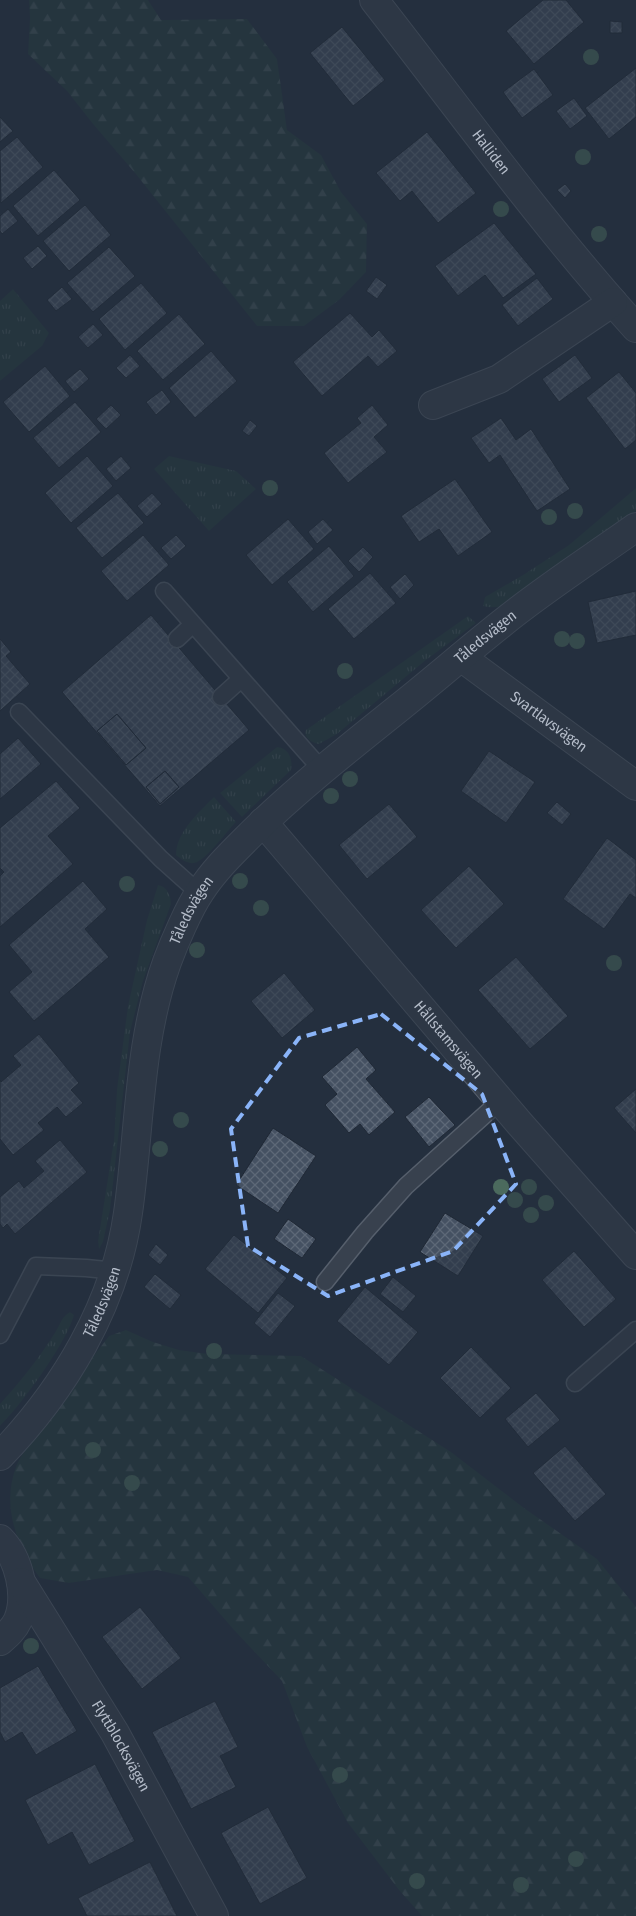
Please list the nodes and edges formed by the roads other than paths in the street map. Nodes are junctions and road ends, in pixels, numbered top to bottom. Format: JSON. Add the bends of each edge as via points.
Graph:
{"nodes":[{"id":1,"x":374,"y":0,"type":"edge"},
{"id":2,"x":613,"y":302,"type":"junction"},
{"id":3,"x":636,"y":328,"type":"edge"},
{"id":4,"x":433,"y":405,"type":"dead end"},
{"id":5,"x":636,"y":527,"type":"edge"},
{"id":6,"x":164,"y":591,"type":"dead end"},
{"id":7,"x":193,"y":624,"type":"junction"},
{"id":8,"x":178,"y":639,"type":"dead end"},
{"id":9,"x":461,"y":657,"type":"junction"},
{"id":10,"x":241,"y":679,"type":"junction"},
{"id":11,"x":221,"y":697,"type":"dead end"},
{"id":12,"x":19,"y":712,"type":"dead end"},
{"id":13,"x":322,"y":770,"type":"junction"},
{"id":14,"x":636,"y":786,"type":"edge"},
{"id":15,"x":264,"y":822,"type":"junction"},
{"id":16,"x":198,"y":893,"type":"junction"},
{"id":17,"x":500,"y":1101,"type":"junction"},
{"id":18,"x":636,"y":1255,"type":"edge"},
{"id":19,"x":116,"y":1271,"type":"junction"},
{"id":20,"x":325,"y":1282,"type":"dead end"},
{"id":21,"x":636,"y":1330,"type":"edge"},
{"id":22,"x":0,"y":1335,"type":"edge"},
{"id":23,"x":575,"y":1383,"type":"dead end"},
{"id":24,"x":0,"y":1456,"type":"edge"},
{"id":25,"x":0,"y":1539,"type":"edge"},
{"id":26,"x":21,"y":1582,"type":"junction"},
{"id":27,"x":0,"y":1641,"type":"edge"},
{"id":28,"x":214,"y":1916,"type":"edge"}],
"edges":[{"from":1,"to":2,"type":"street","name":"Halliden"},
{"from":2,"to":3,"type":"street","name":"Halliden"},
{"from":2,"to":4,"type":"street","via":[[499,379]]},
{"from":5,"to":9,"type":"street","name":"Tåledsvägen","via":[[529,602]]},
{"from":6,"to":7,"type":"lane"},
{"from":7,"to":8,"type":"lane"},
{"from":7,"to":10,"type":"lane"},
{"from":9,"to":13,"type":"street","name":"Tåledsvägen"},
{"from":9,"to":14,"type":"street","name":"Svartlavsvägen"},
{"from":10,"to":11,"type":"lane"},
{"from":10,"to":13,"type":"lane"},
{"from":12,"to":16,"type":"lane"},
{"from":13,"to":15,"type":"street","name":"Tåledsvägen"},
{"from":15,"to":16,"type":"street","name":"Tåledsvägen","via":[[223,862]]},
{"from":15,"to":17,"type":"street","name":"Hållstamsvägen"},
{"from":16,"to":19,"type":"street","name":"Tåledsvägen","via":[[168,960],[152,1011],[128,1214]]},
{"from":17,"to":18,"type":"street","name":"Hållstamsvägen"},
{"from":17,"to":20,"type":"lane","via":[[406,1186]]},
{"from":19,"to":22,"type":"lane","via":[[36,1266]]},
{"from":19,"to":24,"type":"street","name":"Tåledsvägen","via":[[95,1322],[64,1376],[36,1417]]},
{"from":21,"to":23,"type":"lane"},
{"from":25,"to":26,"type":"street","via":[[15,1562]]},
{"from":26,"to":27,"type":"street","via":[[22,1605],[18,1620]]},
{"from":26,"to":28,"type":"street","name":"Flyttblocksvägen","via":[[115,1733]]}]}
